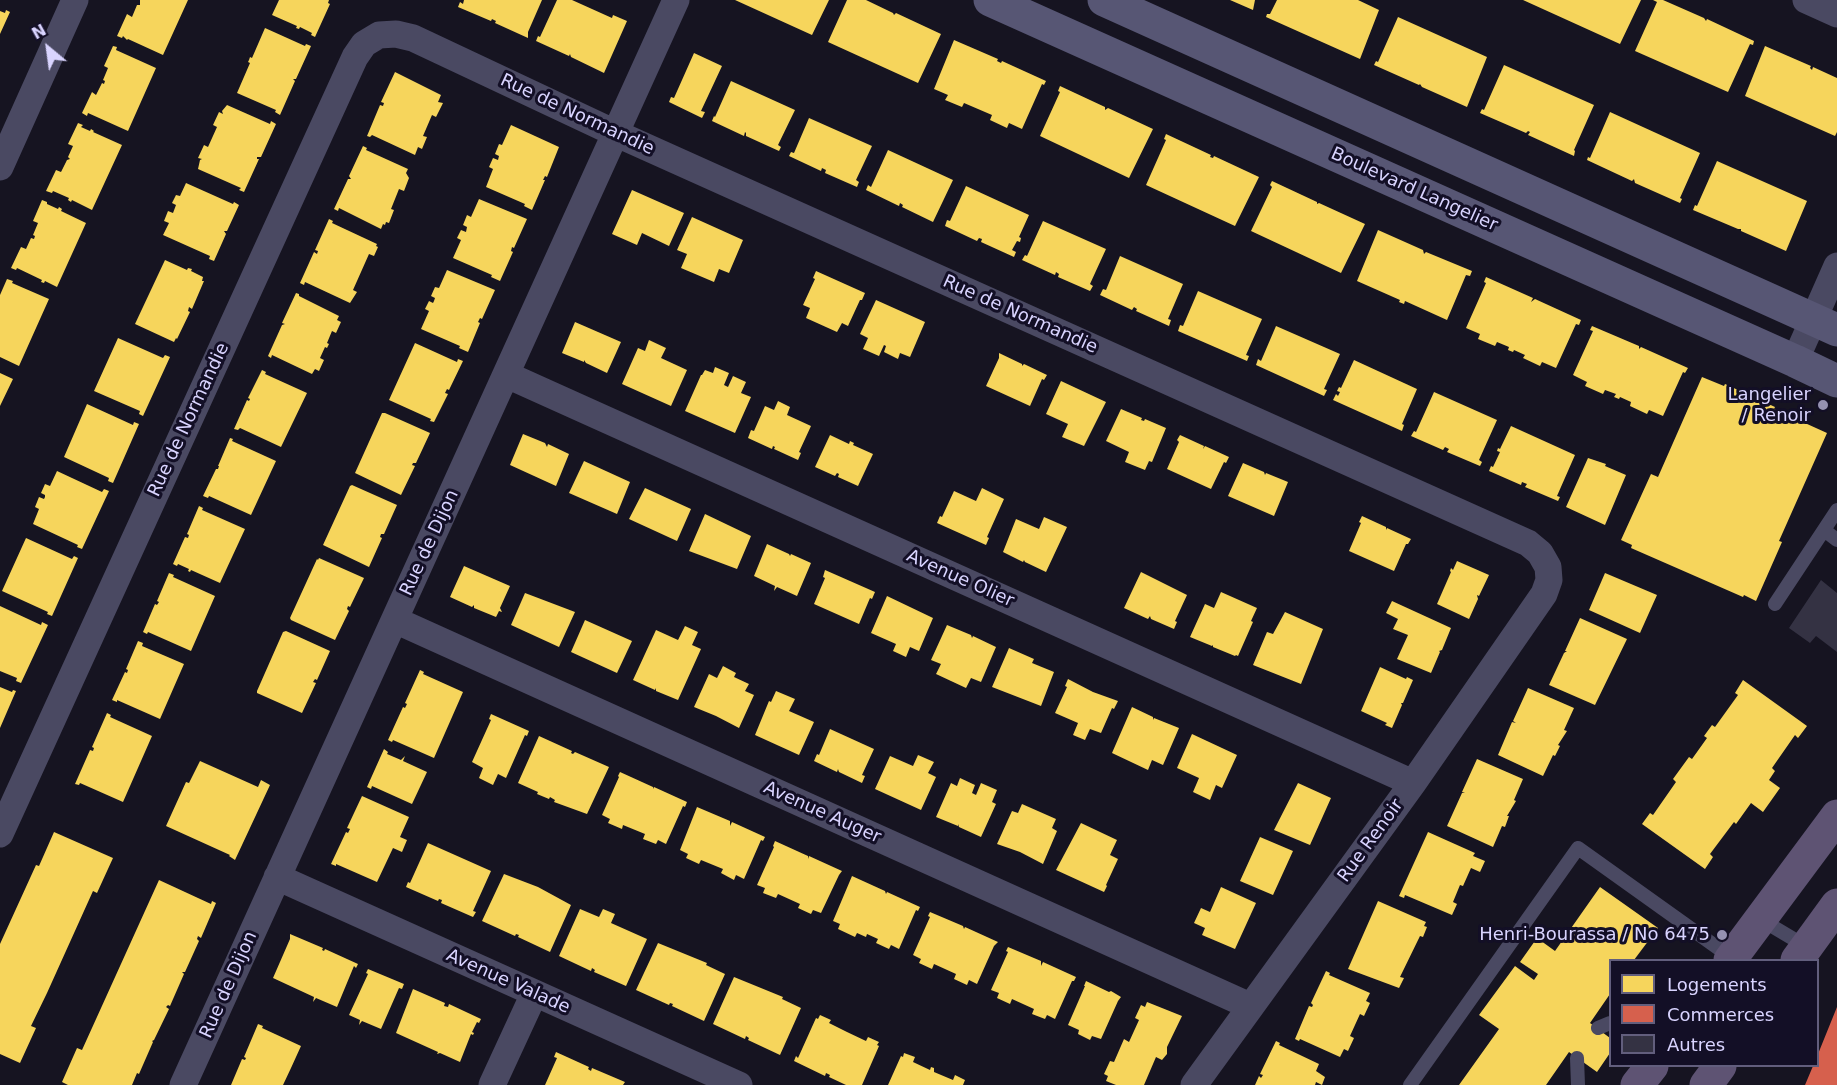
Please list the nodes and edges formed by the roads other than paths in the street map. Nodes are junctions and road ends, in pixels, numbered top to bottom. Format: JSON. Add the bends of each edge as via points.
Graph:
{"nodes":[{"id":1,"x":75,"y":0,"type":"edge"},
{"id":2,"x":676,"y":0,"type":"edge"},
{"id":3,"x":990,"y":0,"type":"edge"},
{"id":4,"x":1104,"y":0,"type":"edge"},
{"id":5,"x":1806,"y":0,"type":"edge"},
{"id":6,"x":1837,"y":14,"type":"edge"},
{"id":7,"x":615,"y":133,"type":"junction"},
{"id":8,"x":0,"y":167,"type":"edge"},
{"id":9,"x":1837,"y":266,"type":"edge"},
{"id":10,"x":1826,"y":325,"type":"edge"},
{"id":11,"x":1795,"y":361,"type":"junction"},
{"id":12,"x":507,"y":375,"type":"junction"},
{"id":13,"x":1837,"y":381,"type":"edge"},
{"id":14,"x":1837,"y":510,"type":"edge"},
{"id":15,"x":1824,"y":530,"type":"junction"},
{"id":16,"x":1837,"y":540,"type":"edge"},
{"id":17,"x":1544,"y":594,"type":"joint"},
{"id":18,"x":1775,"y":604,"type":"dead end"},
{"id":19,"x":394,"y":620,"type":"junction"},
{"id":20,"x":1413,"y":783,"type":"junction"},
{"id":21,"x":1837,"y":816,"type":"edge"},
{"id":22,"x":0,"y":834,"type":"edge"},
{"id":23,"x":277,"y":878,"type":"junction"},
{"id":24,"x":1837,"y":905,"type":"edge"},
{"id":25,"x":1760,"y":919,"type":"junction"},
{"id":26,"x":1802,"y":954,"type":"edge"},
{"id":27,"x":1731,"y":959,"type":"edge"},
{"id":28,"x":534,"y":994,"type":"junction"},
{"id":29,"x":1250,"y":1006,"type":"junction"},
{"id":30,"x":1577,"y":1058,"type":"dead end"},
{"id":31,"x":1650,"y":1067,"type":"edge"},
{"id":32,"x":1719,"y":1067,"type":"edge"},
{"id":33,"x":183,"y":1085,"type":"edge"},
{"id":34,"x":492,"y":1085,"type":"edge"},
{"id":35,"x":739,"y":1085,"type":"edge"},
{"id":36,"x":1194,"y":1085,"type":"edge"},
{"id":37,"x":1410,"y":1085,"type":"edge"},
{"id":38,"x":1578,"y":1085,"type":"edge"},
{"id":39,"x":1637,"y":1085,"type":"edge"},
{"id":40,"x":1706,"y":1085,"type":"edge"}],
"edges":[{"from":1,"to":8,"type":"street"},
{"from":2,"to":7,"type":"street","name":"Rue de Dijon"},
{"from":3,"to":11,"type":"main road","name":"Boulevard Langelier"},
{"from":4,"to":10,"type":"main road"},
{"from":5,"to":6,"type":"street"},
{"from":7,"to":12,"type":"street","name":"Rue de Dijon"},
{"from":7,"to":17,"type":"street","name":"Rue de Normandie","via":[[1528,543],[1548,567]]},
{"from":7,"to":22,"type":"street","name":"Rue de Normandie","via":[[413,38],[380,35],[364,44]]},
{"from":9,"to":10,"type":"street"},
{"from":10,"to":11,"type":"street"},
{"from":11,"to":13,"type":"main road","name":"Boulevard Langelier"},
{"from":12,"to":19,"type":"street","name":"Rue de Dijon"},
{"from":12,"to":20,"type":"street","name":"Avenue Olier"},
{"from":14,"to":15,"type":"lane"},
{"from":15,"to":16,"type":"lane"},
{"from":15,"to":18,"type":"lane"},
{"from":17,"to":20,"type":"street","name":"Rue Renoir"},
{"from":19,"to":23,"type":"street","name":"Rue de Dijon"},
{"from":19,"to":29,"type":"street","name":"Avenue Auger"},
{"from":20,"to":29,"type":"street","name":"Rue Renoir"},
{"from":21,"to":25,"type":"main road"},
{"from":23,"to":28,"type":"street","name":"Avenue Valade"},
{"from":23,"to":33,"type":"street","name":"Rue de Dijon"},
{"from":24,"to":26,"type":"main road"},
{"from":25,"to":26,"type":"lane"},
{"from":25,"to":27,"type":"main road"},
{"from":27,"to":37,"type":"lane","via":[[1578,848]]},
{"from":28,"to":34,"type":"street"},
{"from":28,"to":35,"type":"street","name":"Avenue Valade"},
{"from":29,"to":36,"type":"street","name":"Rue Renoir"},
{"from":30,"to":38,"type":"lane"},
{"from":31,"to":39,"type":"main road"},
{"from":32,"to":40,"type":"main road"}]}
